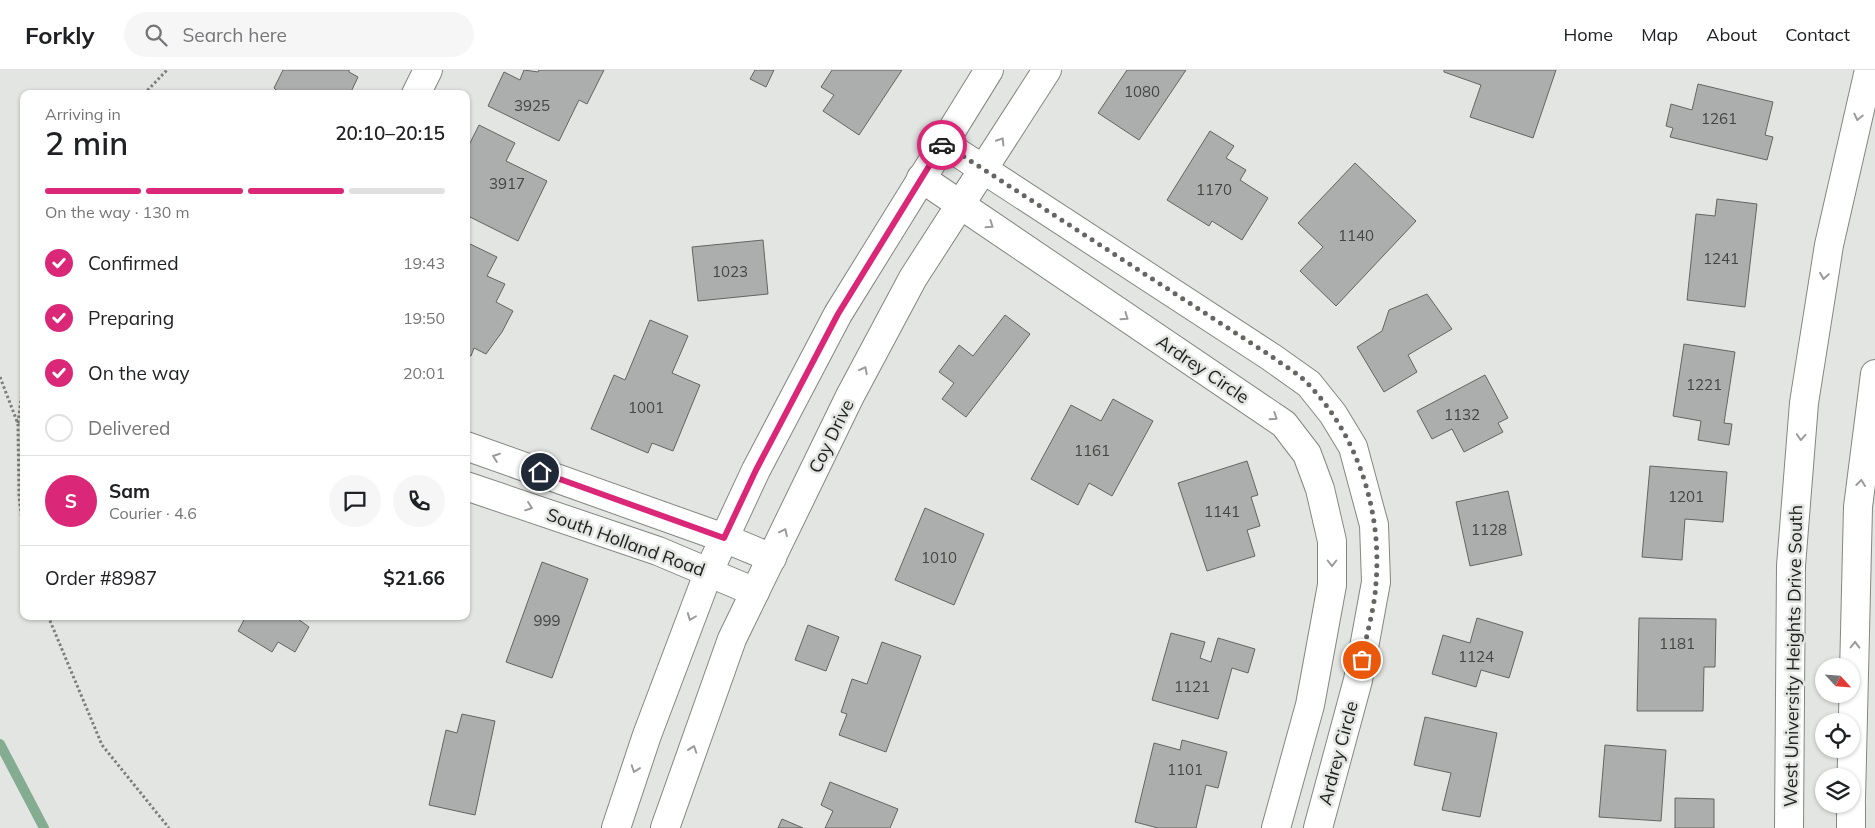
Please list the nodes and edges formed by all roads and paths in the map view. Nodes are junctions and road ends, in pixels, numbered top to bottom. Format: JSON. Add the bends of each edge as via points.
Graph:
{"nodes":[{"id":1,"x":167,"y":70,"type":"edge"},
{"id":2,"x":428,"y":70,"type":"edge"},
{"id":3,"x":990,"y":70,"type":"edge"},
{"id":4,"x":1047,"y":70,"type":"edge"},
{"id":5,"x":1869,"y":70,"type":"edge"},
{"id":6,"x":148,"y":90,"type":"edge"},
{"id":7,"x":418,"y":90,"type":"edge"},
{"id":8,"x":943,"y":143,"type":"junction"},
{"id":9,"x":983,"y":170,"type":"junction"},
{"id":10,"x":921,"y":178,"type":"junction"},
{"id":11,"x":961,"y":205,"type":"junction"},
{"id":12,"x":1875,"y":374,"type":"edge"},
{"id":13,"x":0,"y":377,"type":"edge"},
{"id":14,"x":20,"y":408,"type":"edge"},
{"id":15,"x":18,"y":424,"type":"junction"},
{"id":16,"x":470,"y":447,"type":"edge"},
{"id":17,"x":470,"y":487,"type":"edge"},
{"id":18,"x":20,"y":505,"type":"edge"},
{"id":19,"x":724,"y":538,"type":"junction"},
{"id":20,"x":772,"y":558,"type":"junction"},
{"id":21,"x":708,"y":571,"type":"junction"},
{"id":22,"x":756,"y":592,"type":"junction"},
{"id":23,"x":50,"y":620,"type":"edge"},
{"id":24,"x":1852,"y":768,"type":"edge"},
{"id":25,"x":1851,"y":813,"type":"edge"},
{"id":26,"x":168,"y":828,"type":"edge"},
{"id":27,"x":616,"y":828,"type":"edge"},
{"id":28,"x":665,"y":828,"type":"edge"},
{"id":29,"x":1276,"y":828,"type":"edge"},
{"id":30,"x":1318,"y":828,"type":"edge"},
{"id":31,"x":1789,"y":828,"type":"edge"},
{"id":32,"x":1850,"y":828,"type":"edge"}],
"edges":[{"from":1,"to":6,"type":"path"},
{"from":2,"to":7,"type":"street"},
{"from":3,"to":8,"type":"street"},
{"from":9,"to":4,"type":"street","name":"Coy Drive","one_way":true},
{"from":5,"to":31,"type":"street","name":"West University Heights Drive South","one_way":true,"via":[[1829,245],[1804,404],[1791,566]]},
{"from":8,"to":9,"type":"street","name":"Ardrey Circle"},
{"from":8,"to":10,"type":"street"},
{"from":9,"to":11,"type":"street","name":"Coy Drive"},
{"from":9,"to":30,"type":"street","name":"Ardrey Circle","via":[[1271,356],[1309,384],[1353,447],[1374,525],[1376,582],[1358,680]]},
{"from":10,"to":11,"type":"street","name":"Ardrey Circle"},
{"from":10,"to":19,"type":"street","via":[[838,314]]},
{"from":20,"to":11,"type":"street","name":"Coy Drive","one_way":true,"via":[[850,396],[913,278]]},
{"from":11,"to":29,"type":"street","name":"Ardrey Circle","one_way":true,"via":[[1284,424],[1307,454],[1320,489],[1332,541],[1332,585],[1310,705]]},
{"from":24,"to":12,"type":"street","one_way":true,"via":[[1858,507]]},
{"from":13,"to":15,"type":"path"},
{"from":14,"to":15,"type":"path"},
{"from":15,"to":18,"type":"path"},
{"from":19,"to":16,"type":"street","name":"South Holland Road","one_way":true},
{"from":17,"to":21,"type":"street","name":"South Holland Road","one_way":true},
{"from":19,"to":20,"type":"street","name":"South Holland Road"},
{"from":19,"to":21,"type":"street"},
{"from":20,"to":22,"type":"street","name":"Coy Drive"},
{"from":21,"to":22,"type":"street","name":"South Holland Road"},
{"from":21,"to":27,"type":"street","one_way":true},
{"from":28,"to":22,"type":"street","name":"Coy Drive","one_way":true,"via":[[732,639]]},
{"from":23,"to":26,"type":"path","via":[[102,745]]},
{"from":25,"to":32,"type":"street"}]}
